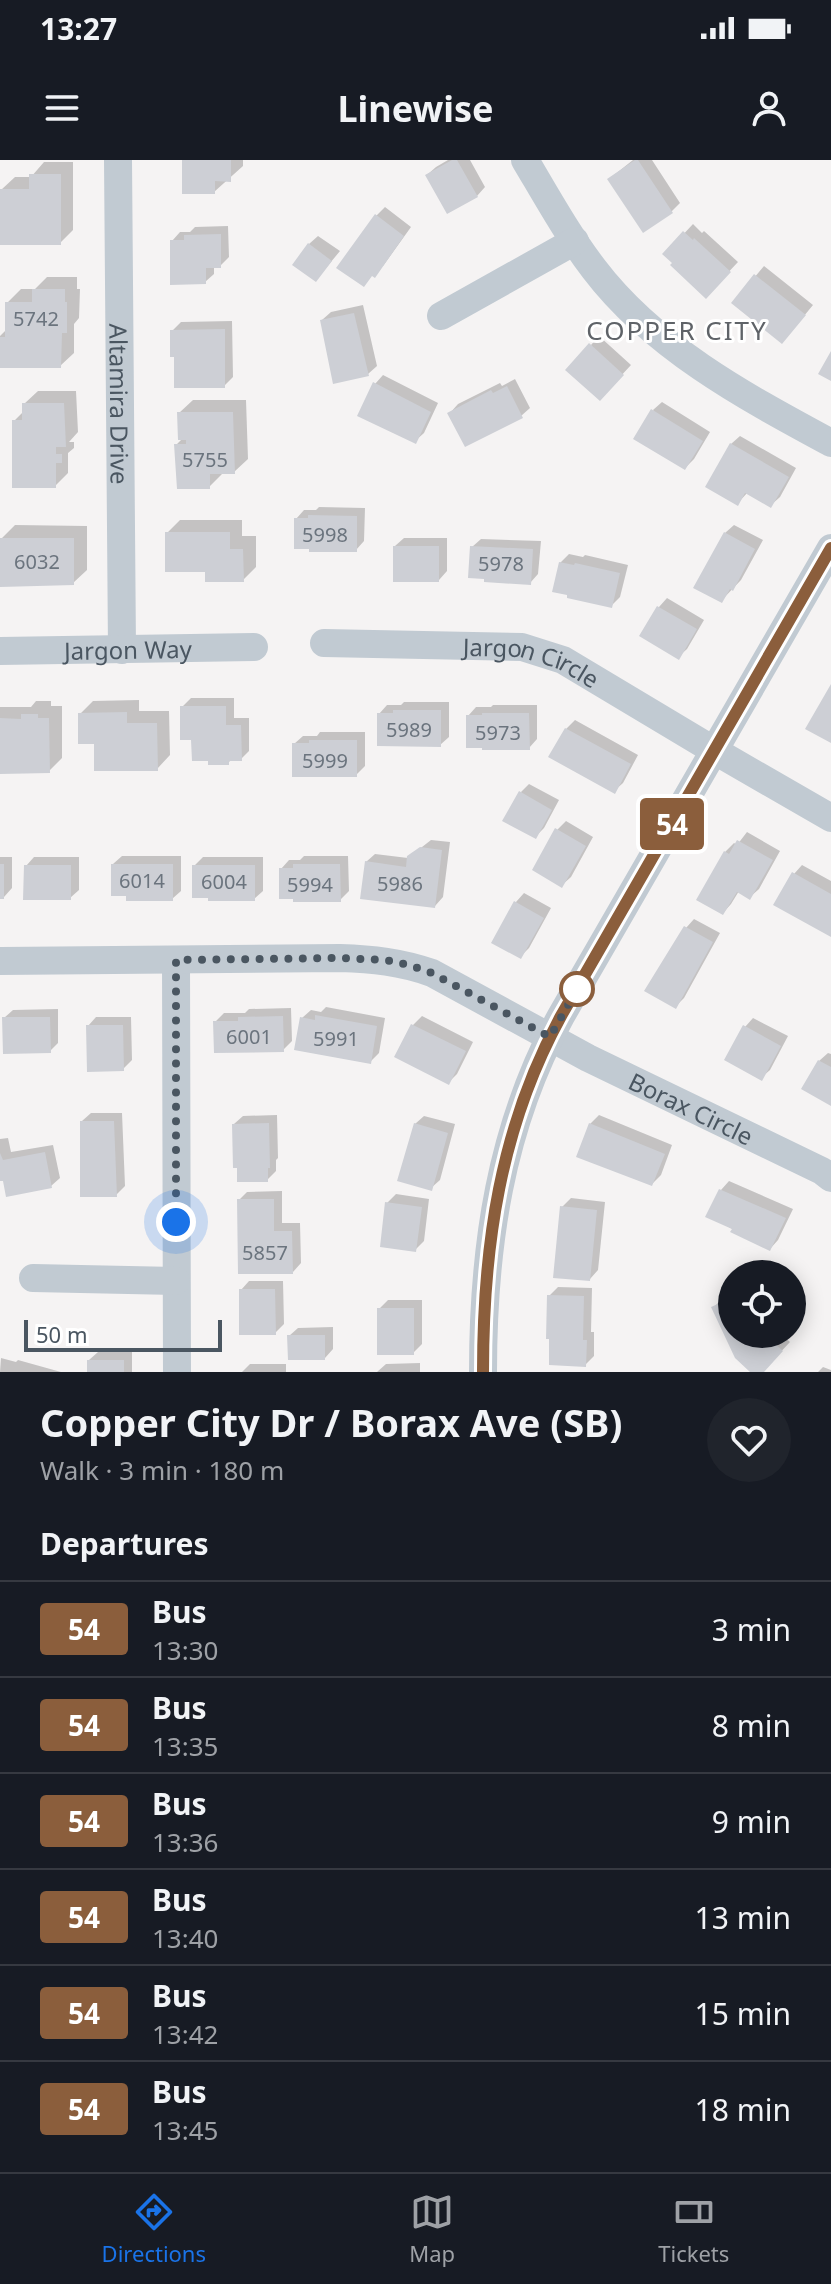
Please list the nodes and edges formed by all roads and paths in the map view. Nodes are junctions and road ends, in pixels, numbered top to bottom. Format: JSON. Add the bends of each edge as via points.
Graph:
{"nodes":[{"id":1,"x":118,"y":160,"type":"edge"},
{"id":2,"x":525,"y":160,"type":"edge"},
{"id":3,"x":575,"y":241,"type":"junction"},
{"id":4,"x":441,"y":316,"type":"dead end"},
{"id":5,"x":831,"y":443,"type":"edge"},
{"id":6,"x":831,"y":548,"type":"edge"},
{"id":7,"x":324,"y":643,"type":"dead end"},
{"id":8,"x":254,"y":647,"type":"dead end"},
{"id":9,"x":122,"y":650,"type":"junction"},
{"id":10,"x":0,"y":651,"type":"edge"},
{"id":11,"x":715,"y":751,"type":"junction"},
{"id":12,"x":831,"y":818,"type":"edge"},
{"id":13,"x":176,"y":960,"type":"junction"},
{"id":14,"x":0,"y":961,"type":"edge"},
{"id":15,"x":550,"y":1037,"type":"junction"},
{"id":16,"x":831,"y":1178,"type":"edge"},
{"id":17,"x":33,"y":1278,"type":"dead end"},
{"id":18,"x":176,"y":1281,"type":"junction"},
{"id":19,"x":177,"y":1372,"type":"edge"},
{"id":20,"x":483,"y":1372,"type":"edge"}],
"edges":[{"from":1,"to":9,"type":"street","name":"Altamira Drive"},
{"from":2,"to":3,"type":"street"},
{"from":3,"to":4,"type":"street"},
{"from":3,"to":5,"type":"street","via":[[616,295],[657,333],[743,393]]},
{"from":6,"to":11,"type":"street"},
{"from":7,"to":11,"type":"street","name":"Jargon Circle","via":[[522,647],[563,660]]},
{"from":8,"to":9,"type":"street","name":"Jargon Way"},
{"from":9,"to":10,"type":"street","name":"Jargon Way"},
{"from":11,"to":12,"type":"street"},
{"from":11,"to":15,"type":"street"},
{"from":13,"to":14,"type":"street","name":"Borax Circle"},
{"from":13,"to":15,"type":"street","name":"Borax Circle","via":[[386,960],[432,973]]},
{"from":13,"to":18,"type":"street"},
{"from":15,"to":16,"type":"street","name":"Borax Circle"},
{"from":15,"to":20,"type":"street","via":[[512,1134],[494,1209],[484,1288]]},
{"from":17,"to":18,"type":"street"},
{"from":18,"to":19,"type":"street"}]}
